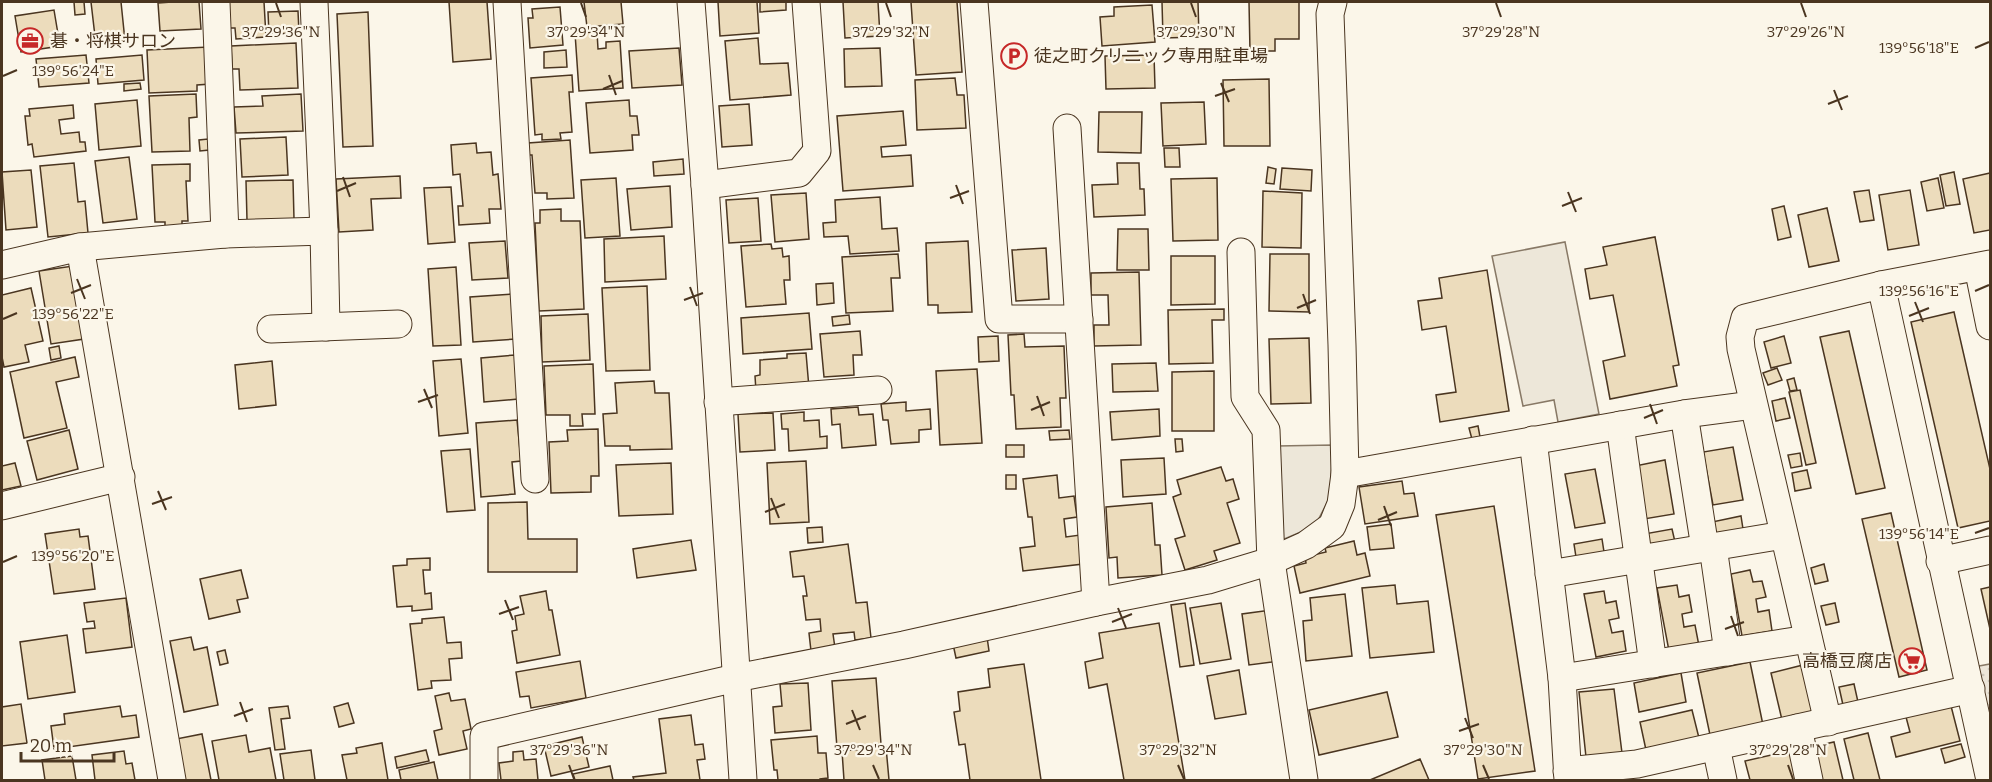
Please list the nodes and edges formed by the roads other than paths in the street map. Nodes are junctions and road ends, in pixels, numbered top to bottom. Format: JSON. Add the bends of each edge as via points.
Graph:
{"nodes":[{"id":1,"x":216,"y":2,"type":"edge"},
{"id":2,"x":314,"y":2,"type":"edge"},
{"id":3,"x":507,"y":2,"type":"edge"},
{"id":4,"x":691,"y":2,"type":"edge"},
{"id":5,"x":806,"y":2,"type":"edge"},
{"id":6,"x":974,"y":2,"type":"edge"},
{"id":7,"x":1333,"y":2,"type":"edge"},
{"id":8,"x":1067,"y":128,"type":"dead end"},
{"id":9,"x":705,"y":184,"type":"junction"},
{"id":10,"x":324,"y":231,"type":"junction"},
{"id":11,"x":225,"y":234,"type":"junction"},
{"id":12,"x":80,"y":247,"type":"junction"},
{"id":13,"x":1241,"y":252,"type":"dead end"},
{"id":14,"x":2,"y":265,"type":"edge"},
{"id":15,"x":1984,"y":265,"type":"edge"},
{"id":16,"x":1881,"y":285,"type":"junction"},
{"id":17,"x":1079,"y":319,"type":"junction"},
{"id":18,"x":398,"y":324,"type":"dead end"},
{"id":19,"x":1990,"y":326,"type":"edge"},
{"id":20,"x":326,"y":327,"type":"junction"},
{"id":21,"x":272,"y":330,"type":"dead end"},
{"id":22,"x":878,"y":390,"type":"dead end"},
{"id":23,"x":718,"y":402,"type":"junction"},
{"id":24,"x":1753,"y":405,"type":"junction"},
{"id":25,"x":1684,"y":414,"type":"junction"},
{"id":26,"x":1620,"y":425,"type":"junction"},
{"id":27,"x":1533,"y":440,"type":"junction"},
{"id":28,"x":1345,"y":474,"type":"junction"},
{"id":29,"x":121,"y":477,"type":"junction"},
{"id":30,"x":535,"y":479,"type":"dead end"},
{"id":31,"x":2,"y":506,"type":"edge"},
{"id":32,"x":1784,"y":535,"type":"junction"},
{"id":33,"x":1709,"y":547,"type":"junction"},
{"id":34,"x":1990,"y":550,"type":"edge"},
{"id":35,"x":1639,"y":559,"type":"junction"},
{"id":36,"x":1271,"y":561,"type":"junction"},
{"id":37,"x":1940,"y":561,"type":"junction"},
{"id":38,"x":1550,"y":574,"type":"junction"},
{"id":39,"x":1096,"y":602,"type":"junction"},
{"id":40,"x":1808,"y":639,"type":"junction"},
{"id":41,"x":1728,"y":652,"type":"junction"},
{"id":42,"x":1653,"y":664,"type":"junction"},
{"id":43,"x":736,"y":678,"type":"junction"},
{"id":44,"x":1562,"y":678,"type":"junction"},
{"id":45,"x":1971,"y":689,"type":"junction"},
{"id":46,"x":1828,"y":722,"type":"junction"},
{"id":47,"x":1798,"y":728,"type":"junction"},
{"id":48,"x":1716,"y":747,"type":"junction"},
{"id":49,"x":1639,"y":772,"type":"edge"},
{"id":50,"x":1567,"y":776,"type":"edge"},
{"id":51,"x":172,"y":780,"type":"edge"},
{"id":52,"x":484,"y":780,"type":"edge"},
{"id":53,"x":743,"y":780,"type":"edge"},
{"id":54,"x":1304,"y":780,"type":"edge"},
{"id":55,"x":1724,"y":780,"type":"edge"},
{"id":56,"x":1809,"y":780,"type":"edge"},
{"id":57,"x":1990,"y":780,"type":"edge"}],
"edges":[{"from":1,"to":11,"type":"street"},
{"from":2,"to":10,"type":"street"},
{"from":3,"to":30,"type":"street"},
{"from":4,"to":9,"type":"street"},
{"from":5,"to":9,"type":"street","via":[[818,151],[799,173]]},
{"from":6,"to":17,"type":"street","via":[[999,319]]},
{"from":7,"to":28,"type":"street","via":[[1330,14]]},
{"from":8,"to":17,"type":"street"},
{"from":9,"to":23,"type":"street"},
{"from":10,"to":11,"type":"street"},
{"from":10,"to":20,"type":"street"},
{"from":11,"to":12,"type":"street"},
{"from":12,"to":14,"type":"street"},
{"from":12,"to":29,"type":"street"},
{"from":13,"to":36,"type":"street","via":[[1245,397],[1266,430]]},
{"from":15,"to":16,"type":"street"},
{"from":15,"to":19,"type":"street"},
{"from":16,"to":24,"type":"street","via":[[1745,318],[1740,337]]},
{"from":16,"to":37,"type":"street"},
{"from":17,"to":39,"type":"street"},
{"from":18,"to":20,"type":"street"},
{"from":20,"to":21,"type":"street"},
{"from":22,"to":23,"type":"street"},
{"from":23,"to":43,"type":"street"},
{"from":24,"to":25,"type":"street"},
{"from":24,"to":32,"type":"street"},
{"from":25,"to":26,"type":"street"},
{"from":25,"to":33,"type":"street"},
{"from":26,"to":27,"type":"street"},
{"from":26,"to":35,"type":"street"},
{"from":27,"to":28,"type":"street"},
{"from":27,"to":38,"type":"street"},
{"from":28,"to":36,"type":"street","via":[[1341,504],[1332,526],[1306,545]]},
{"from":29,"to":31,"type":"street"},
{"from":29,"to":51,"type":"street"},
{"from":32,"to":33,"type":"street"},
{"from":32,"to":40,"type":"street"},
{"from":33,"to":35,"type":"street"},
{"from":33,"to":41,"type":"street"},
{"from":34,"to":37,"type":"street"},
{"from":35,"to":38,"type":"street"},
{"from":35,"to":42,"type":"street"},
{"from":36,"to":39,"type":"street","via":[[1208,580]]},
{"from":36,"to":54,"type":"street"},
{"from":37,"to":45,"type":"street"},
{"from":38,"to":44,"type":"street"},
{"from":39,"to":43,"type":"street"},
{"from":40,"to":41,"type":"street"},
{"from":40,"to":46,"type":"street"},
{"from":41,"to":42,"type":"street"},
{"from":42,"to":44,"type":"street"},
{"from":43,"to":52,"type":"street","via":[[484,736]]},
{"from":43,"to":53,"type":"street"},
{"from":44,"to":50,"type":"street"},
{"from":45,"to":46,"type":"street"},
{"from":45,"to":57,"type":"street"},
{"from":46,"to":47,"type":"street"},
{"from":47,"to":48,"type":"street"},
{"from":47,"to":56,"type":"street"},
{"from":48,"to":49,"type":"street"},
{"from":48,"to":55,"type":"street"},
{"from":49,"to":50,"type":"street"}]}
